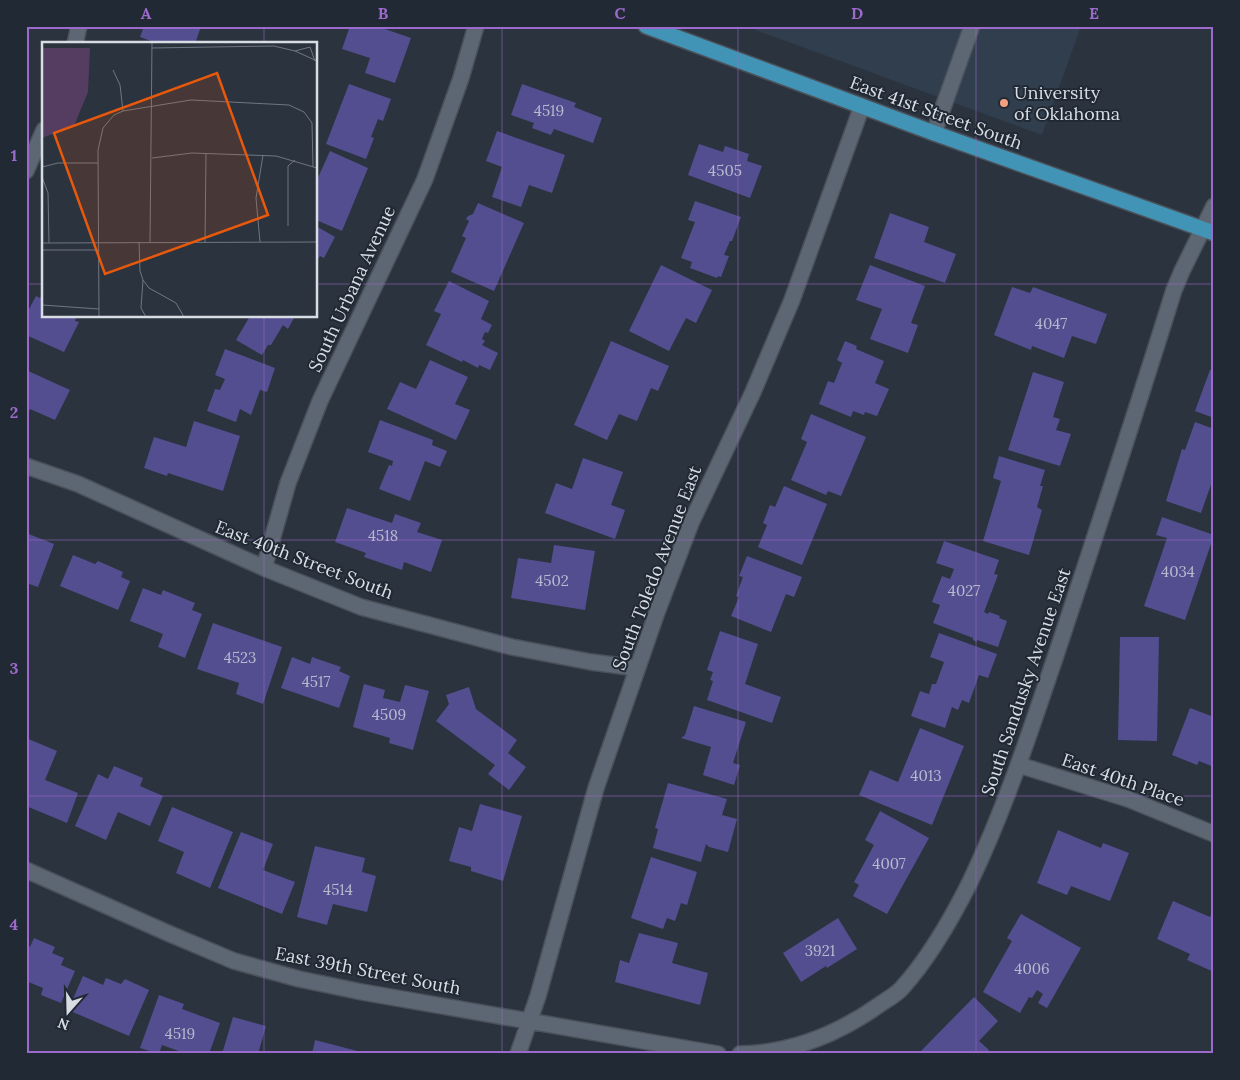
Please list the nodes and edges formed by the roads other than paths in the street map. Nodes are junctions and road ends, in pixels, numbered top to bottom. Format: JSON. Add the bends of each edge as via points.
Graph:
{"nodes":[{"id":1,"x":79,"y":26,"type":"edge"},
{"id":2,"x":476,"y":26,"type":"edge"},
{"id":3,"x":646,"y":26,"type":"edge"},
{"id":4,"x":972,"y":26,"type":"edge"},
{"id":5,"x":75,"y":42,"type":"edge"},
{"id":6,"x":862,"y":106,"type":"junction"},
{"id":7,"x":934,"y":133,"type":"junction"},
{"id":8,"x":42,"y":135,"type":"edge"},
{"id":9,"x":26,"y":171,"type":"edge"},
{"id":10,"x":1214,"y":206,"type":"edge"},
{"id":11,"x":1208,"y":231,"type":"edge"},
{"id":12,"x":26,"y":466,"type":"edge"},
{"id":13,"x":264,"y":568,"type":"junction"},
{"id":14,"x":637,"y":668,"type":"junction"},
{"id":15,"x":1019,"y":765,"type":"junction"},
{"id":16,"x":1214,"y":834,"type":"edge"},
{"id":17,"x":26,"y":870,"type":"edge"},
{"id":18,"x":530,"y":1021,"type":"junction"},
{"id":19,"x":518,"y":1054,"type":"edge"},
{"id":20,"x":718,"y":1054,"type":"edge"},
{"id":21,"x":740,"y":1054,"type":"edge"}],
"edges":[{"from":1,"to":5,"type":"street"},
{"from":2,"to":13,"type":"street","name":"South Urbana Avenue","via":[[462,78],[425,179],[316,410],[288,483]]},
{"from":3,"to":6,"type":"main road","name":"East 41st Street South"},
{"from":4,"to":7,"type":"street"},
{"from":6,"to":7,"type":"main road","name":"East 41st Street South"},
{"from":6,"to":14,"type":"street","name":"South Toledo Avenue East","via":[[792,300],[691,523]]},
{"from":7,"to":11,"type":"main road","name":"East 41st Street South"},
{"from":8,"to":9,"type":"street"},
{"from":10,"to":11,"type":"street","name":"South Sandusky Avenue East"},
{"from":11,"to":15,"type":"street","name":"South Sandusky Avenue East","via":[[1182,271],[1174,290]]},
{"from":12,"to":13,"type":"street","name":"East 40th Street South","via":[[78,484]]},
{"from":13,"to":14,"type":"street","name":"East 40th Street South","via":[[361,607],[512,647]]},
{"from":14,"to":18,"type":"street","name":"South Toledo Avenue East","via":[[596,788]]},
{"from":15,"to":16,"type":"street","name":"East 40th Place","via":[[1128,799]]},
{"from":15,"to":21,"type":"street","name":"South Sandusky Avenue East","via":[[985,851],[955,913],[927,957],[900,990],[831,1034],[794,1047],[760,1054]]},
{"from":17,"to":18,"type":"street","name":"East 39th Street South","via":[[234,961],[362,992]]},
{"from":18,"to":19,"type":"street","name":"South Toledo Avenue East"},
{"from":18,"to":20,"type":"street","name":"East 39th Street South"}]}
